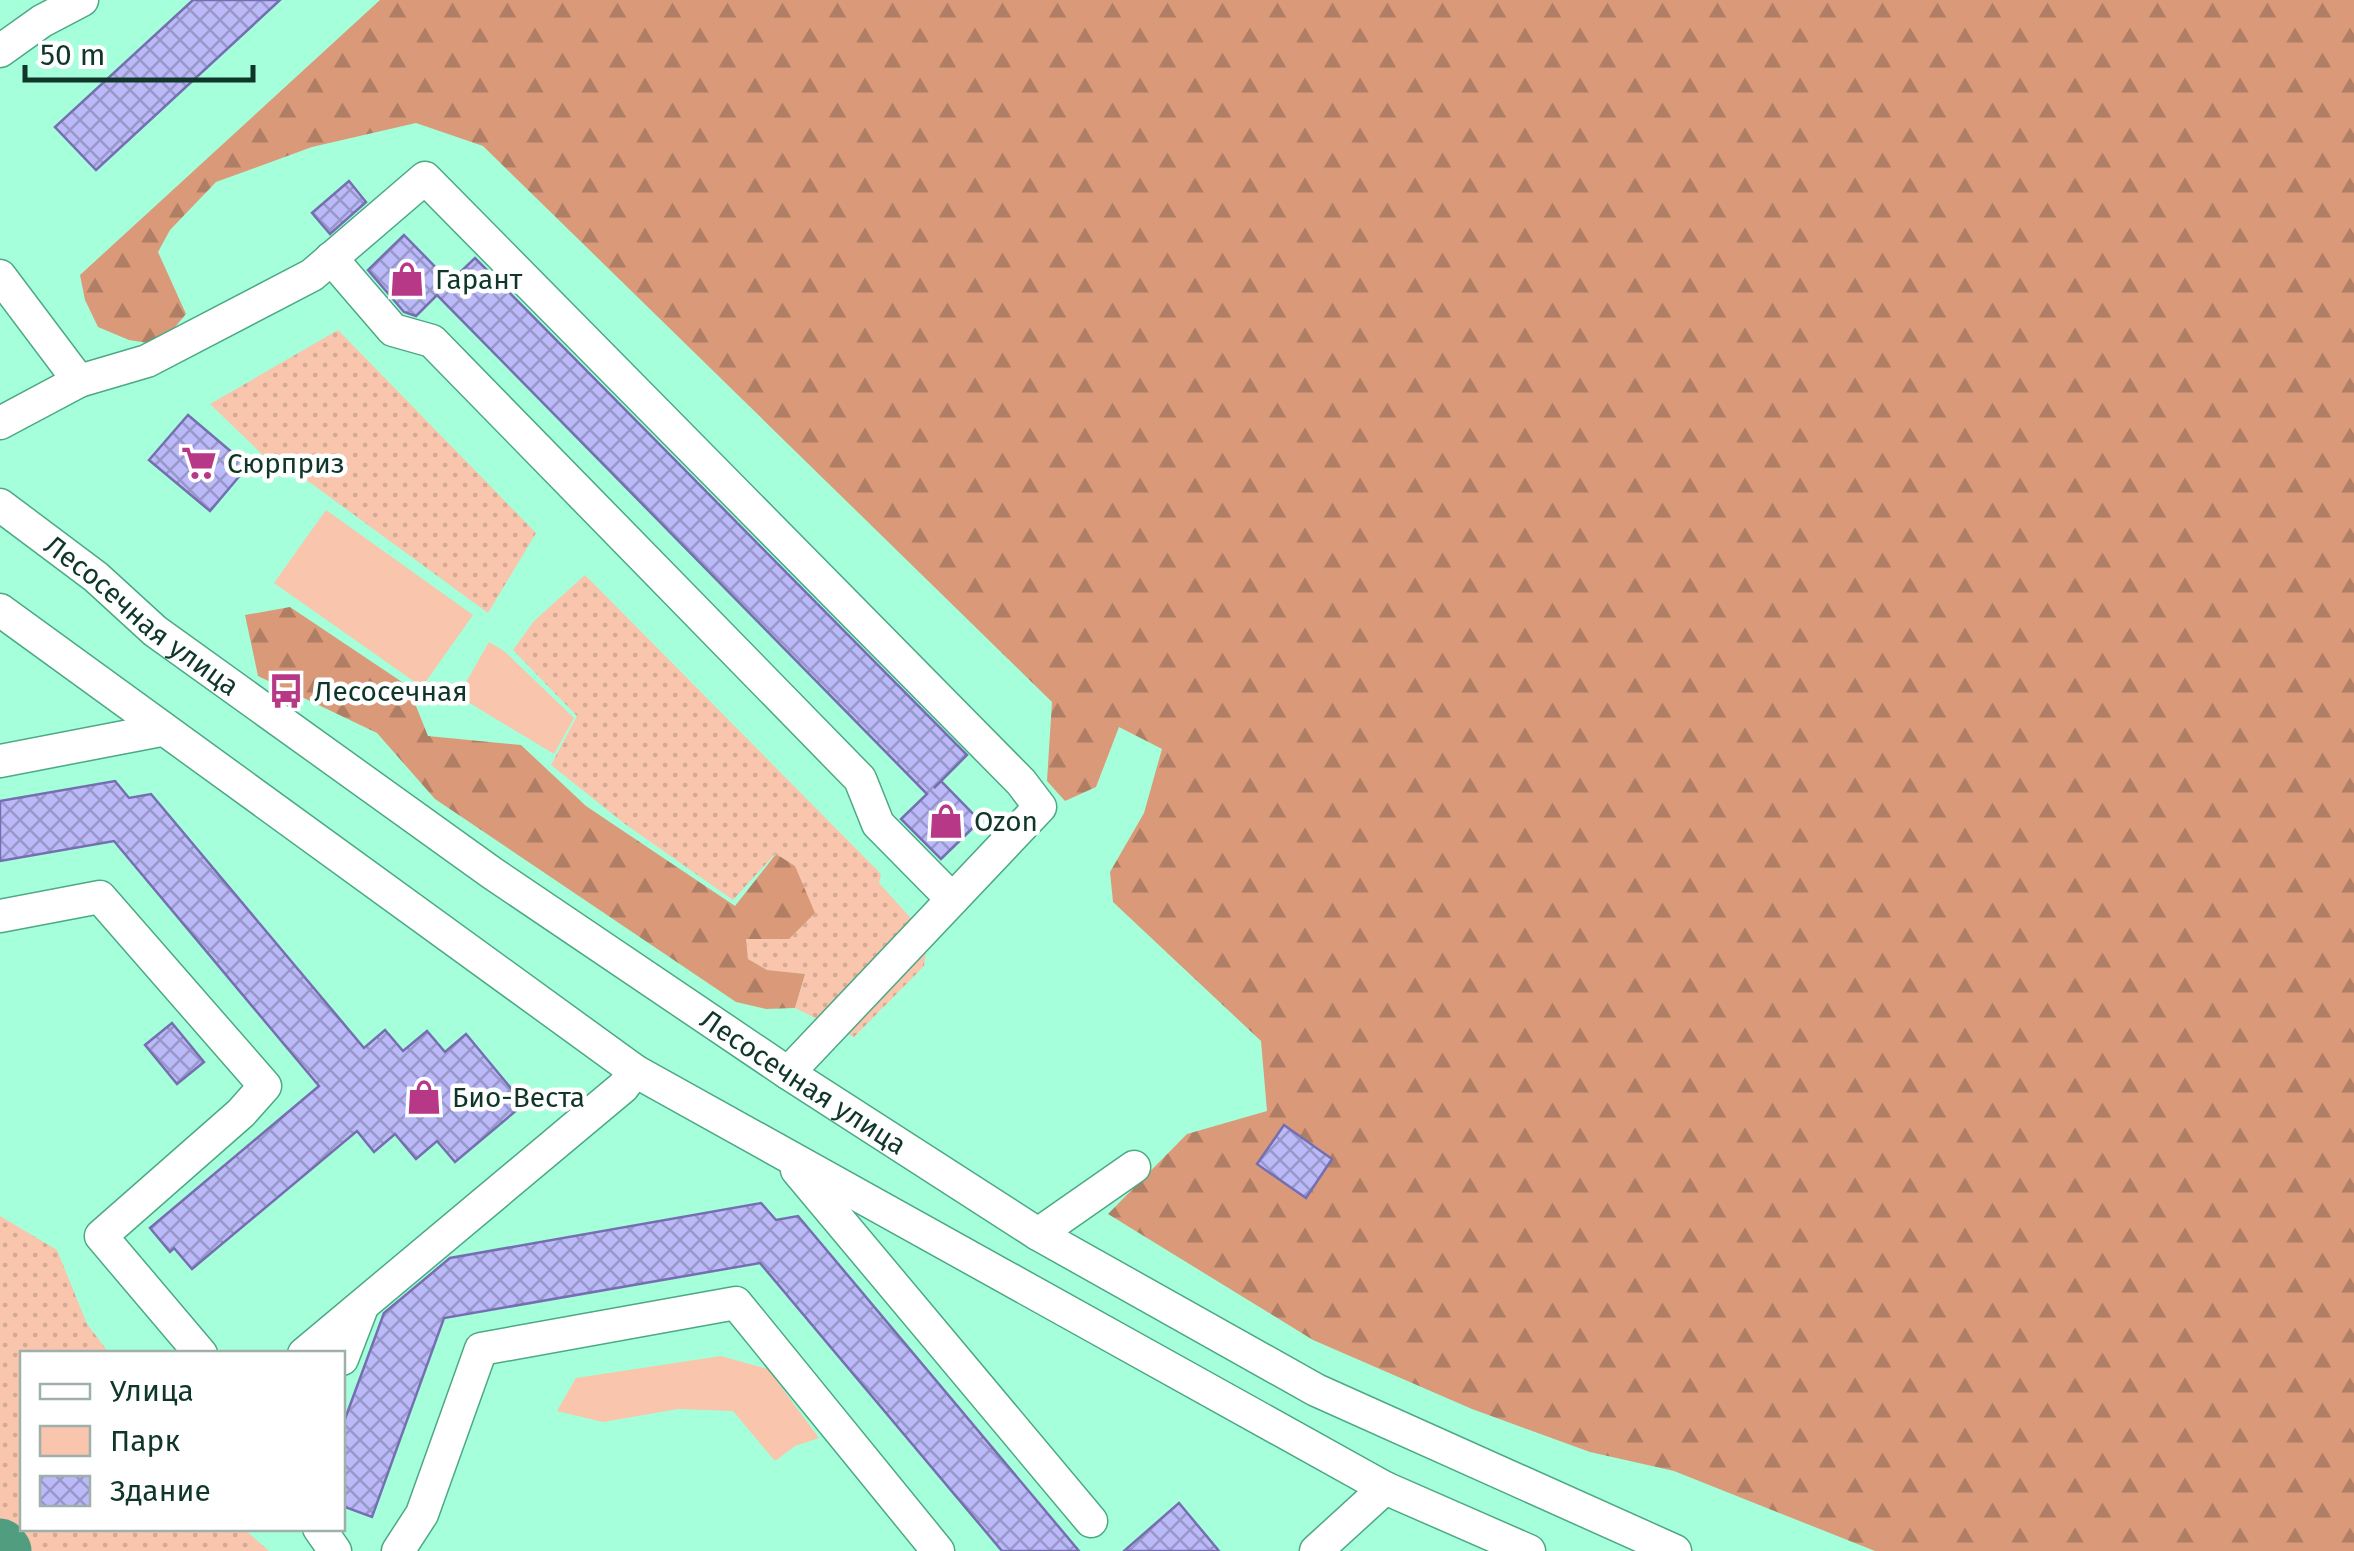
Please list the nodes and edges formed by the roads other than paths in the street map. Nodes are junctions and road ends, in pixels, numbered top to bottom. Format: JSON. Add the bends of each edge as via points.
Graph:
{"nodes":[{"id":1,"x":82,"y":0,"type":"edge"},
{"id":2,"x":0,"y":50,"type":"edge"},
{"id":3,"x":330,"y":258,"type":"junction"},
{"id":4,"x":0,"y":276,"type":"edge"},
{"id":5,"x":78,"y":381,"type":"junction"},
{"id":6,"x":0,"y":423,"type":"edge"},
{"id":7,"x":0,"y":505,"type":"edge"},
{"id":8,"x":0,"y":610,"type":"edge"},
{"id":9,"x":162,"y":730,"type":"junction"},
{"id":10,"x":0,"y":761,"type":"edge"},
{"id":11,"x":952,"y":900,"type":"junction"},
{"id":12,"x":0,"y":916,"type":"edge"},
{"id":13,"x":635,"y":1071,"type":"junction"},
{"id":14,"x":788,"y":1073,"type":"junction"},
{"id":15,"x":784,"y":1155,"type":"junction"},
{"id":16,"x":1134,"y":1166,"type":"dead end"},
{"id":17,"x":1038,"y":1234,"type":"junction"},
{"id":18,"x":364,"y":1300,"type":"junction"},
{"id":19,"x":198,"y":1351,"type":"edge"},
{"id":20,"x":307,"y":1351,"type":"edge"},
{"id":21,"x":345,"y":1351,"type":"edge"},
{"id":22,"x":1385,"y":1488,"type":"junction"},
{"id":23,"x":1091,"y":1521,"type":"dead end"},
{"id":24,"x":398,"y":1551,"type":"edge"},
{"id":25,"x":938,"y":1551,"type":"edge"},
{"id":26,"x":1316,"y":1551,"type":"edge"},
{"id":27,"x":1529,"y":1551,"type":"edge"},
{"id":28,"x":1676,"y":1551,"type":"edge"}],
"edges":[{"from":1,"to":2,"type":"street"},
{"from":3,"to":5,"type":"street","via":[[312,274],[147,360]]},
{"from":3,"to":11,"type":"street","via":[[393,330],[432,342],[860,779],[878,824]]},
{"from":3,"to":11,"type":"street","via":[[425,178],[1020,782],[1040,807]]},
{"from":4,"to":5,"type":"street"},
{"from":5,"to":6,"type":"street"},
{"from":7,"to":14,"type":"street","name":"Лесосечная улица","via":[[155,630],[377,792]]},
{"from":8,"to":9,"type":"street"},
{"from":9,"to":10,"type":"street"},
{"from":9,"to":13,"type":"street"},
{"from":11,"to":14,"type":"street"},
{"from":12,"to":19,"type":"street","via":[[100,897],[265,1086],[101,1236]]},
{"from":13,"to":15,"type":"street"},
{"from":13,"to":18,"type":"street","via":[[624,1087]]},
{"from":14,"to":17,"type":"street","name":"Лесосечная улица"},
{"from":15,"to":22,"type":"street"},
{"from":15,"to":23,"type":"street"},
{"from":16,"to":17,"type":"street"},
{"from":17,"to":28,"type":"street","name":"Лесосечная улица","via":[[1316,1390]]},
{"from":18,"to":20,"type":"street"},
{"from":18,"to":21,"type":"street"},
{"from":22,"to":26,"type":"street"},
{"from":22,"to":27,"type":"street"},
{"from":24,"to":25,"type":"street","via":[[422,1514],[482,1349],[736,1302]]}]}
